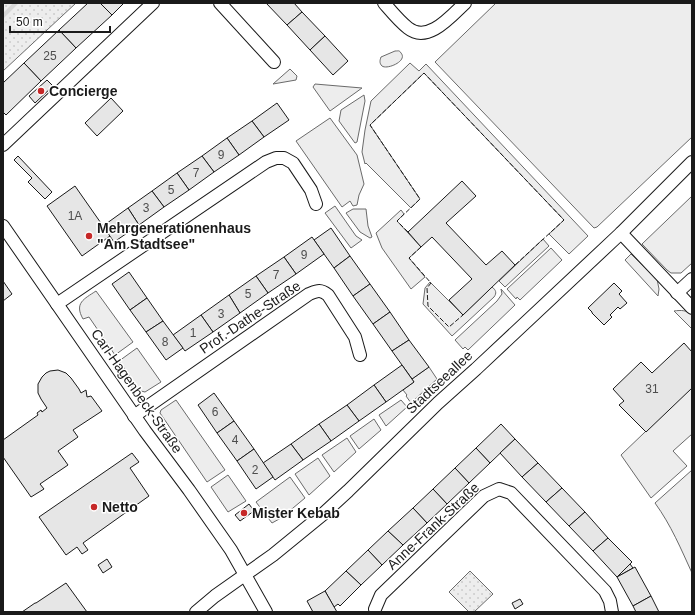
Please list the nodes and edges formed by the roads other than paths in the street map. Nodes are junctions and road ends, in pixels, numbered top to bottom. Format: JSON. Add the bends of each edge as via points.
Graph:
{"nodes":[{"id":1,"x":153,"y":3,"type":"edge"},
{"id":2,"x":220,"y":3,"type":"edge"},
{"id":3,"x":384,"y":3,"type":"edge"},
{"id":4,"x":465,"y":3,"type":"edge"},
{"id":5,"x":274,"y":62,"type":"dead end"},
{"id":6,"x":3,"y":145,"type":"edge"},
{"id":7,"x":692,"y":162,"type":"edge"},
{"id":8,"x":316,"y":204,"type":"dead end"},
{"id":9,"x":3,"y":226,"type":"edge"},
{"id":10,"x":621,"y":233,"type":"junction"},
{"id":11,"x":692,"y":279,"type":"edge"},
{"id":12,"x":677,"y":293,"type":"junction"},
{"id":13,"x":57,"y":304,"type":"junction"},
{"id":14,"x":692,"y":308,"type":"edge"},
{"id":15,"x":360,"y":355,"type":"dead end"},
{"id":16,"x":134,"y":416,"type":"junction"},
{"id":17,"x":245,"y":575,"type":"junction"},
{"id":18,"x":375,"y":609,"type":"dead end"},
{"id":19,"x":196,"y":612,"type":"edge"},
{"id":20,"x":266,"y":612,"type":"edge"},
{"id":21,"x":612,"y":612,"type":"edge"}],
"edges":[{"from":1,"to":6,"type":"street"},
{"from":2,"to":5,"type":"street"},
{"from":3,"to":4,"type":"street","via":[[408,29],[417,33],[428,32],[441,25]]},
{"from":7,"to":10,"type":"street","name":"Stadtseeallee"},
{"from":8,"to":13,"type":"street","via":[[312,190],[293,163],[284,158],[276,158],[266,162]]},
{"from":9,"to":13,"type":"street","name":"Carl-Hagenbeck-Straße"},
{"from":10,"to":12,"type":"street"},
{"from":10,"to":17,"type":"street","name":"Stadtseeallee","via":[[322,515]]},
{"from":11,"to":12,"type":"street"},
{"from":12,"to":14,"type":"street"},
{"from":13,"to":16,"type":"street","name":"Carl-Hagenbeck-Straße"},
{"from":15,"to":16,"type":"street","name":"Prof.-Dathe-Straße","via":[[355,337],[328,295],[317,291],[309,294]]},
{"from":16,"to":17,"type":"street","name":"Carl-Hagenbeck-Straße","via":[[190,490]]},
{"from":17,"to":19,"type":"street","name":"Stadtseeallee"},
{"from":17,"to":20,"type":"street","name":"Carl-Hagenbeck-Straße"},
{"from":18,"to":21,"type":"street","name":"Anne-Frank-Straße","via":[[381,595],[484,496],[498,489],[511,493],[606,591]]}]}
